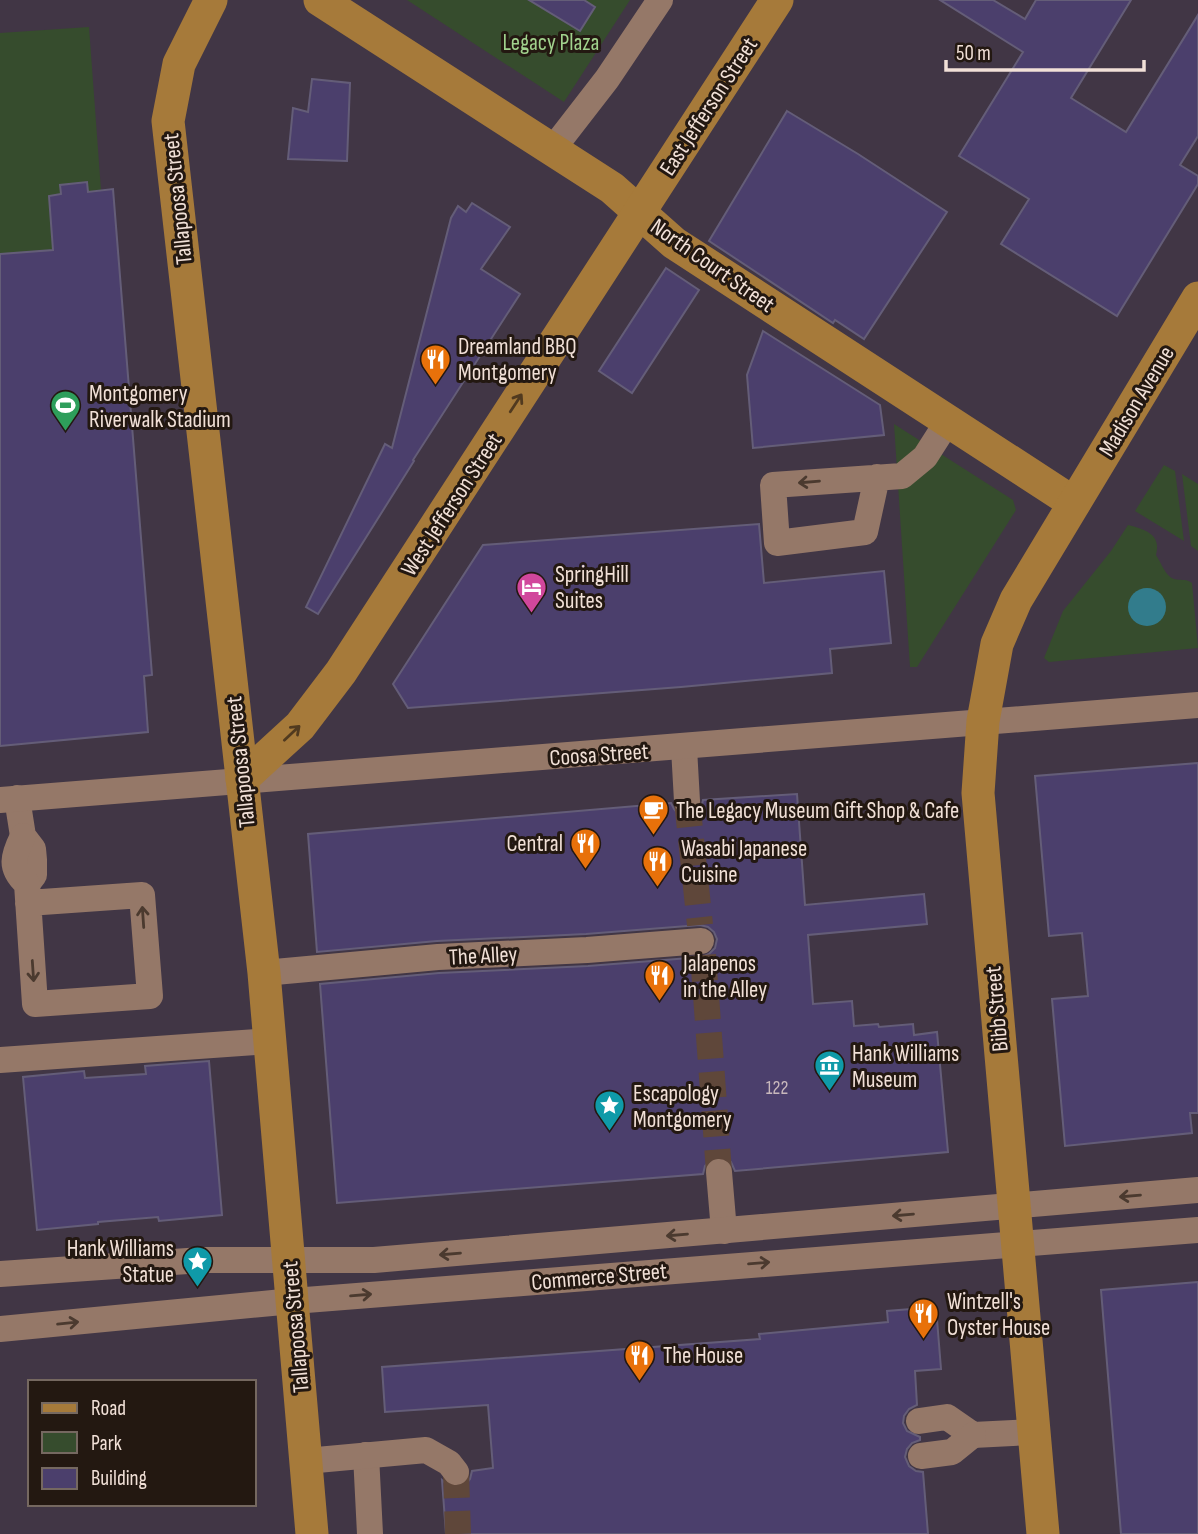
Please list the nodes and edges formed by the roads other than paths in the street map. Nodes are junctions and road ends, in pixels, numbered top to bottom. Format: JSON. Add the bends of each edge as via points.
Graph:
{"nodes":[{"id":1,"x":212,"y":0,"type":"edge"},
{"id":2,"x":320,"y":0,"type":"edge"},
{"id":3,"x":660,"y":0,"type":"edge"},
{"id":4,"x":776,"y":0,"type":"edge"},
{"id":5,"x":552,"y":150,"type":"junction"},
{"id":6,"x":640,"y":213,"type":"junction"},
{"id":7,"x":1198,"y":298,"type":"edge"},
{"id":8,"x":948,"y":421,"type":"junction"},
{"id":9,"x":877,"y":477,"type":"dead end"},
{"id":10,"x":1074,"y":503,"type":"junction"},
{"id":11,"x":1198,"y":705,"type":"edge"},
{"id":12,"x":983,"y":721,"type":"junction"},
{"id":13,"x":684,"y":747,"type":"junction"},
{"id":14,"x":242,"y":779,"type":"junction"},
{"id":15,"x":9,"y":799,"type":"edge"},
{"id":16,"x":687,"y":801,"type":"tunnel mouth"},
{"id":17,"x":27,"y":894,"type":"junction"},
{"id":18,"x":702,"y":940,"type":"dead end"},
{"id":19,"x":264,"y":973,"type":"junction"},
{"id":20,"x":270,"y":1041,"type":"junction"},
{"id":21,"x":0,"y":1060,"type":"edge"},
{"id":22,"x":719,"y":1172,"type":"tunnel mouth"},
{"id":23,"x":1198,"y":1190,"type":"edge"},
{"id":24,"x":1013,"y":1206,"type":"junction"},
{"id":25,"x":1198,"y":1230,"type":"edge"},
{"id":26,"x":724,"y":1231,"type":"junction"},
{"id":27,"x":1016,"y":1245,"type":"junction"},
{"id":28,"x":290,"y":1261,"type":"junction"},
{"id":29,"x":0,"y":1274,"type":"edge"},
{"id":30,"x":293,"y":1301,"type":"junction"},
{"id":31,"x":0,"y":1329,"type":"edge"},
{"id":32,"x":919,"y":1421,"type":"dead end"},
{"id":33,"x":1033,"y":1432,"type":"junction"},
{"id":34,"x":973,"y":1435,"type":"junction"},
{"id":35,"x":366,"y":1455,"type":"junction"},
{"id":36,"x":921,"y":1456,"type":"dead end"},
{"id":37,"x":306,"y":1461,"type":"junction"},
{"id":38,"x":456,"y":1472,"type":"dead end"},
{"id":39,"x":312,"y":1534,"type":"edge"},
{"id":40,"x":370,"y":1534,"type":"edge"},
{"id":41,"x":1042,"y":1534,"type":"edge"}],
"edges":[{"from":1,"to":14,"type":"main road","name":"Tallapoosa Street","via":[[178,64],[168,121]]},
{"from":2,"to":5,"type":"main road","name":"North Court Street"},
{"from":3,"to":5,"type":"street"},
{"from":4,"to":6,"type":"main road","name":"East Jefferson Street"},
{"from":5,"to":6,"type":"main road","name":"North Court Street","via":[[612,188]]},
{"from":6,"to":8,"type":"main road","name":"North Court Street","via":[[674,243]]},
{"from":14,"to":6,"type":"main road","name":"West Jefferson Street","one_way":true,"via":[[300,726],[341,672]]},
{"from":7,"to":10,"type":"main road","name":"Madison Avenue"},
{"from":8,"to":9,"type":"street","via":[[925,457],[902,475]]},
{"from":8,"to":10,"type":"main road","name":"North Court Street"},
{"from":10,"to":12,"type":"main road","name":"Bibb Street","via":[[1016,600],[997,644]]},
{"from":11,"to":12,"type":"street","name":"Coosa Street"},
{"from":12,"to":13,"type":"street","name":"Coosa Street"},
{"from":12,"to":24,"type":"main road","name":"Bibb Street","via":[[978,793]]},
{"from":13,"to":14,"type":"street","name":"Coosa Street"},
{"from":13,"to":16,"type":"street"},
{"from":14,"to":15,"type":"street","name":"Coosa Street"},
{"from":14,"to":19,"type":"main road","name":"Tallapoosa Street"},
{"from":15,"to":17,"type":"street","via":[[33,849],[34,875]]},
{"from":17,"to":17,"type":"street","one_way":true,"via":[[35,1004],[150,996],[142,895]]},
{"from":18,"to":19,"type":"street","name":"The Alley"},
{"from":19,"to":20,"type":"main road","name":"Tallapoosa Street"},
{"from":20,"to":21,"type":"street"},
{"from":20,"to":28,"type":"main road","name":"Tallapoosa Street"},
{"from":22,"to":26,"type":"street"},
{"from":23,"to":24,"type":"street","name":"Commerce Street","one_way":true},
{"from":24,"to":26,"type":"street","name":"Commerce Street","one_way":true},
{"from":24,"to":27,"type":"main road","name":"Bibb Street"},
{"from":25,"to":27,"type":"street","name":"Commerce Street"},
{"from":26,"to":28,"type":"street","name":"Commerce Street","one_way":true,"via":[[374,1260]]},
{"from":30,"to":27,"type":"street","name":"Commerce Street","one_way":true},
{"from":27,"to":33,"type":"main road","name":"Bibb Street"},
{"from":28,"to":29,"type":"street","name":"Commerce Street","via":[[202,1261]]},
{"from":28,"to":30,"type":"main road","name":"Tallapoosa Street"},
{"from":31,"to":30,"type":"street","name":"Commerce Street","one_way":true},
{"from":30,"to":37,"type":"main road","name":"Tallapoosa Street"},
{"from":32,"to":34,"type":"street","via":[[947,1418]]},
{"from":33,"to":34,"type":"street"},
{"from":33,"to":41,"type":"main road","name":"Bibb Street"},
{"from":34,"to":36,"type":"street","via":[[952,1452]]},
{"from":35,"to":37,"type":"street"},
{"from":35,"to":38,"type":"street","via":[[426,1450]]},
{"from":35,"to":40,"type":"street"},
{"from":37,"to":39,"type":"main road","name":"Tallapoosa Street"}]}
